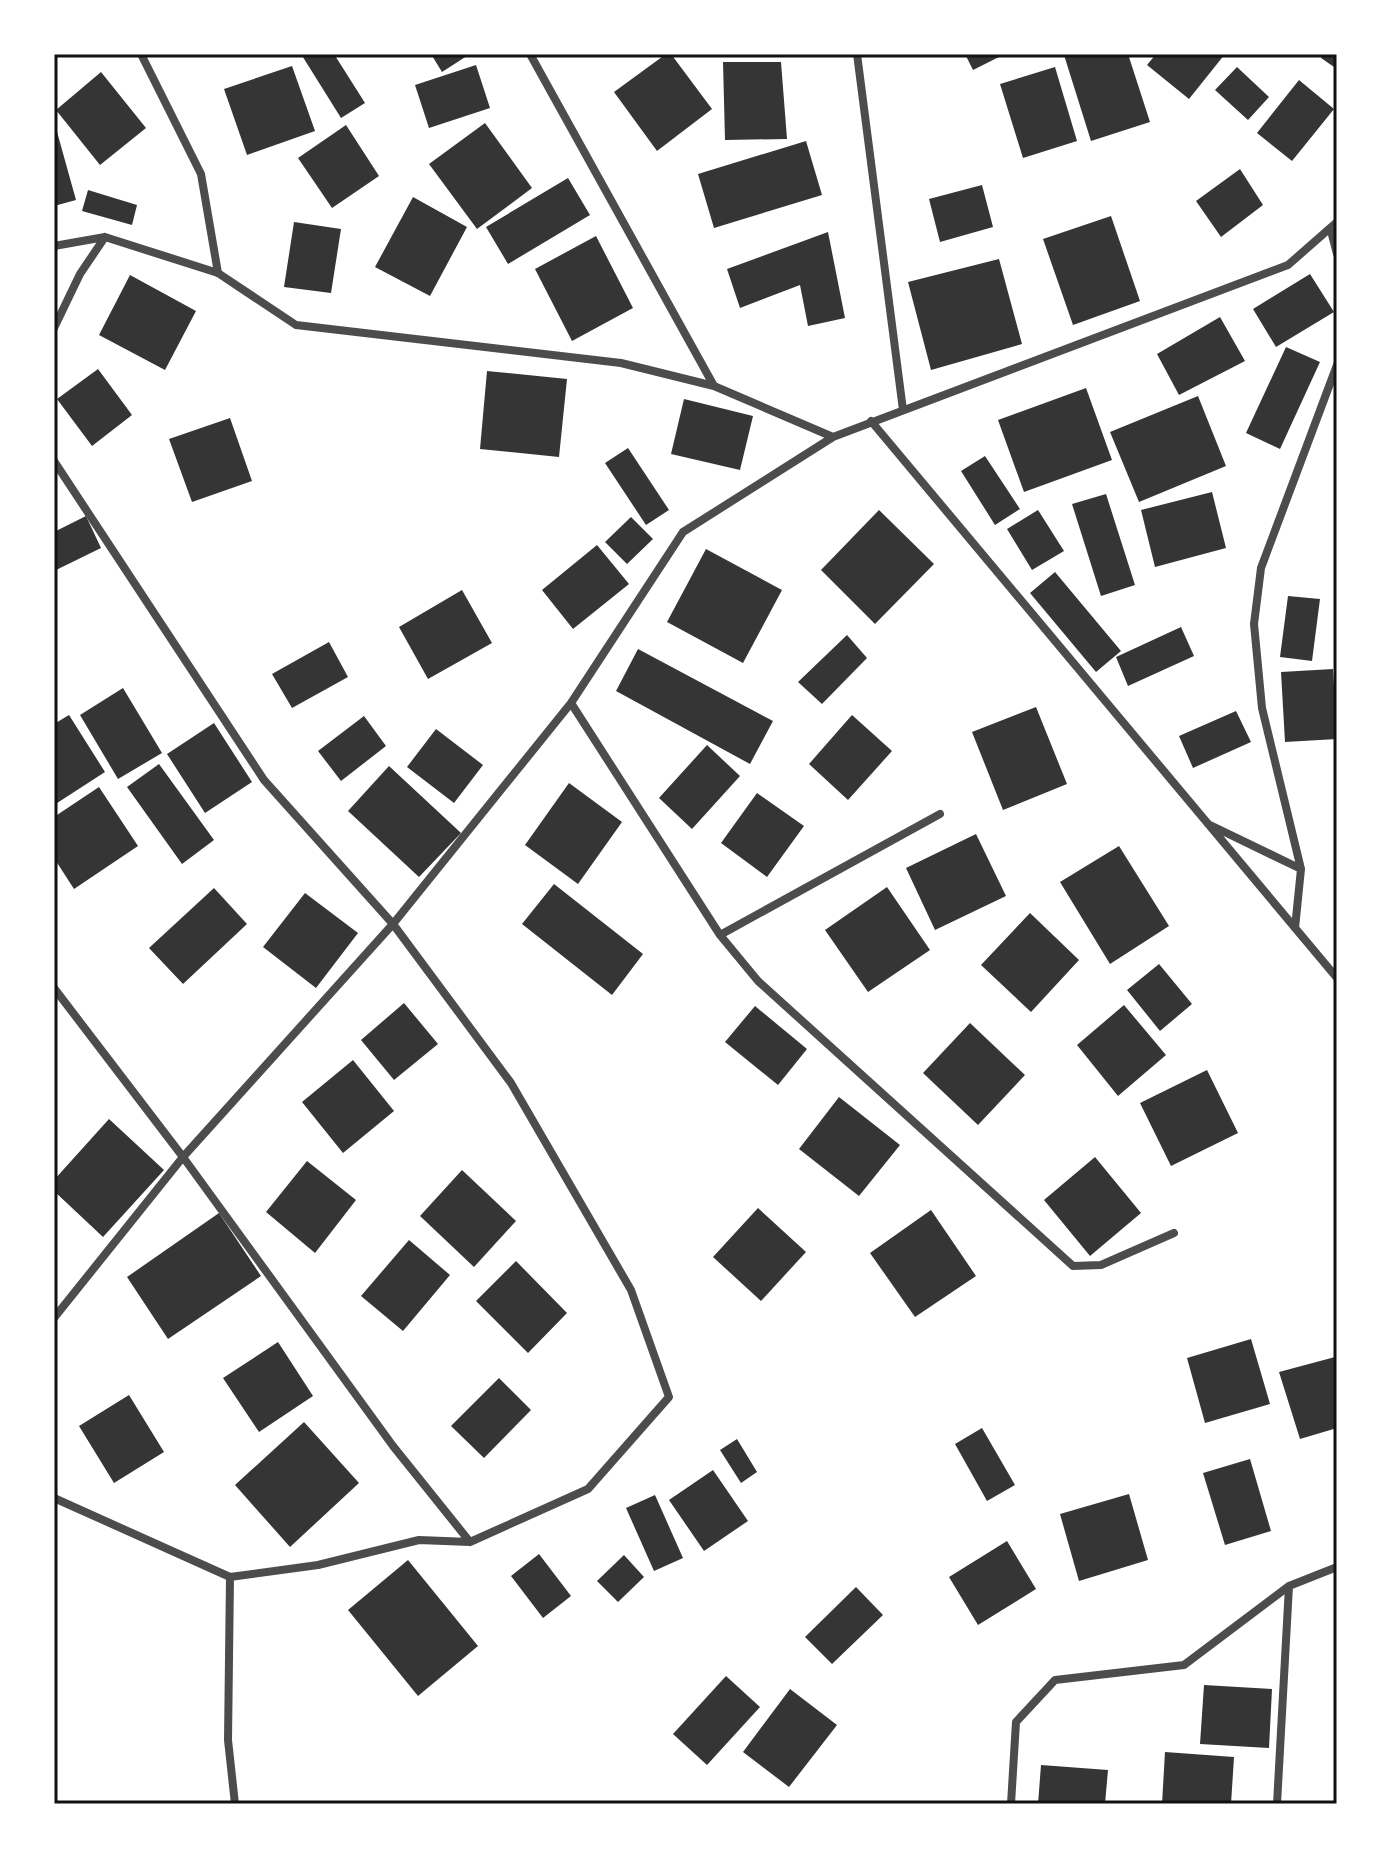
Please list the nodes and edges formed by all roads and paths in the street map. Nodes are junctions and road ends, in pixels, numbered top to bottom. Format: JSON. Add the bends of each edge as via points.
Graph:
{"nodes":[{"id":1,"x":141,"y":54,"type":"edge"},
{"id":2,"x":530,"y":54,"type":"edge"},
{"id":3,"x":857,"y":54,"type":"edge"},
{"id":4,"x":1337,"y":222,"type":"edge"},
{"id":5,"x":1331,"y":231,"type":"junction"},
{"id":6,"x":105,"y":237,"type":"junction"},
{"id":7,"x":54,"y":246,"type":"edge"},
{"id":8,"x":1337,"y":254,"type":"edge"},
{"id":9,"x":218,"y":273,"type":"junction"},
{"id":10,"x":54,"y":328,"type":"edge"},
{"id":11,"x":1337,"y":365,"type":"edge"},
{"id":12,"x":714,"y":386,"type":"junction"},
{"id":13,"x":903,"y":410,"type":"junction"},
{"id":14,"x":871,"y":421,"type":"junction"},
{"id":15,"x":833,"y":437,"type":"junction"},
{"id":16,"x":54,"y":461,"type":"edge"},
{"id":17,"x":571,"y":703,"type":"junction"},
{"id":18,"x":940,"y":814,"type":"dead end"},
{"id":19,"x":1205,"y":823,"type":"junction"},
{"id":20,"x":1301,"y":869,"type":"junction"},
{"id":21,"x":393,"y":924,"type":"junction"},
{"id":22,"x":1295,"y":928,"type":"junction"},
{"id":23,"x":720,"y":935,"type":"junction"},
{"id":24,"x":1337,"y":978,"type":"edge"},
{"id":25,"x":54,"y":988,"type":"edge"},
{"id":26,"x":183,"y":1157,"type":"junction"},
{"id":27,"x":1174,"y":1233,"type":"dead end"},
{"id":28,"x":54,"y":1318,"type":"edge"},
{"id":29,"x":54,"y":1498,"type":"edge"},
{"id":30,"x":470,"y":1542,"type":"junction"},
{"id":31,"x":1337,"y":1567,"type":"edge"},
{"id":32,"x":230,"y":1577,"type":"junction"},
{"id":33,"x":1289,"y":1586,"type":"junction"},
{"id":34,"x":235,"y":1804,"type":"edge"},
{"id":35,"x":1011,"y":1804,"type":"edge"},
{"id":36,"x":1277,"y":1804,"type":"edge"}],
"edges":[{"from":1,"to":9,"type":"street","via":[[201,174]]},
{"from":2,"to":12,"type":"street"},
{"from":3,"to":13,"type":"street"},
{"from":4,"to":5,"type":"street"},
{"from":5,"to":8,"type":"street"},
{"from":5,"to":13,"type":"street","via":[[1288,265]]},
{"from":6,"to":7,"type":"street"},
{"from":6,"to":9,"type":"street"},
{"from":6,"to":10,"type":"street"},
{"from":9,"to":12,"type":"street","via":[[296,325],[621,363]]},
{"from":11,"to":20,"type":"street","via":[[1261,568],[1254,624],[1262,708]]},
{"from":12,"to":15,"type":"street"},
{"from":13,"to":14,"type":"street"},
{"from":14,"to":15,"type":"street"},
{"from":14,"to":19,"type":"street"},
{"from":15,"to":17,"type":"street","via":[[683,532]]},
{"from":16,"to":21,"type":"street","via":[[264,780]]},
{"from":17,"to":21,"type":"street"},
{"from":17,"to":23,"type":"street"},
{"from":18,"to":23,"type":"street"},
{"from":19,"to":20,"type":"street"},
{"from":19,"to":22,"type":"street"},
{"from":20,"to":22,"type":"street"},
{"from":21,"to":26,"type":"street"},
{"from":21,"to":30,"type":"street","via":[[511,1083],[631,1290],[669,1397],[588,1489]]},
{"from":22,"to":24,"type":"street"},
{"from":23,"to":27,"type":"street","via":[[758,981],[1073,1266],[1101,1265]]},
{"from":25,"to":26,"type":"street"},
{"from":26,"to":28,"type":"street"},
{"from":26,"to":30,"type":"street","via":[[393,1446]]},
{"from":29,"to":32,"type":"street"},
{"from":30,"to":32,"type":"street","via":[[419,1540],[318,1565]]},
{"from":31,"to":33,"type":"street"},
{"from":32,"to":34,"type":"street","via":[[228,1740]]},
{"from":33,"to":35,"type":"street","via":[[1184,1665],[1055,1680],[1016,1722]]},
{"from":33,"to":36,"type":"street"}]}
